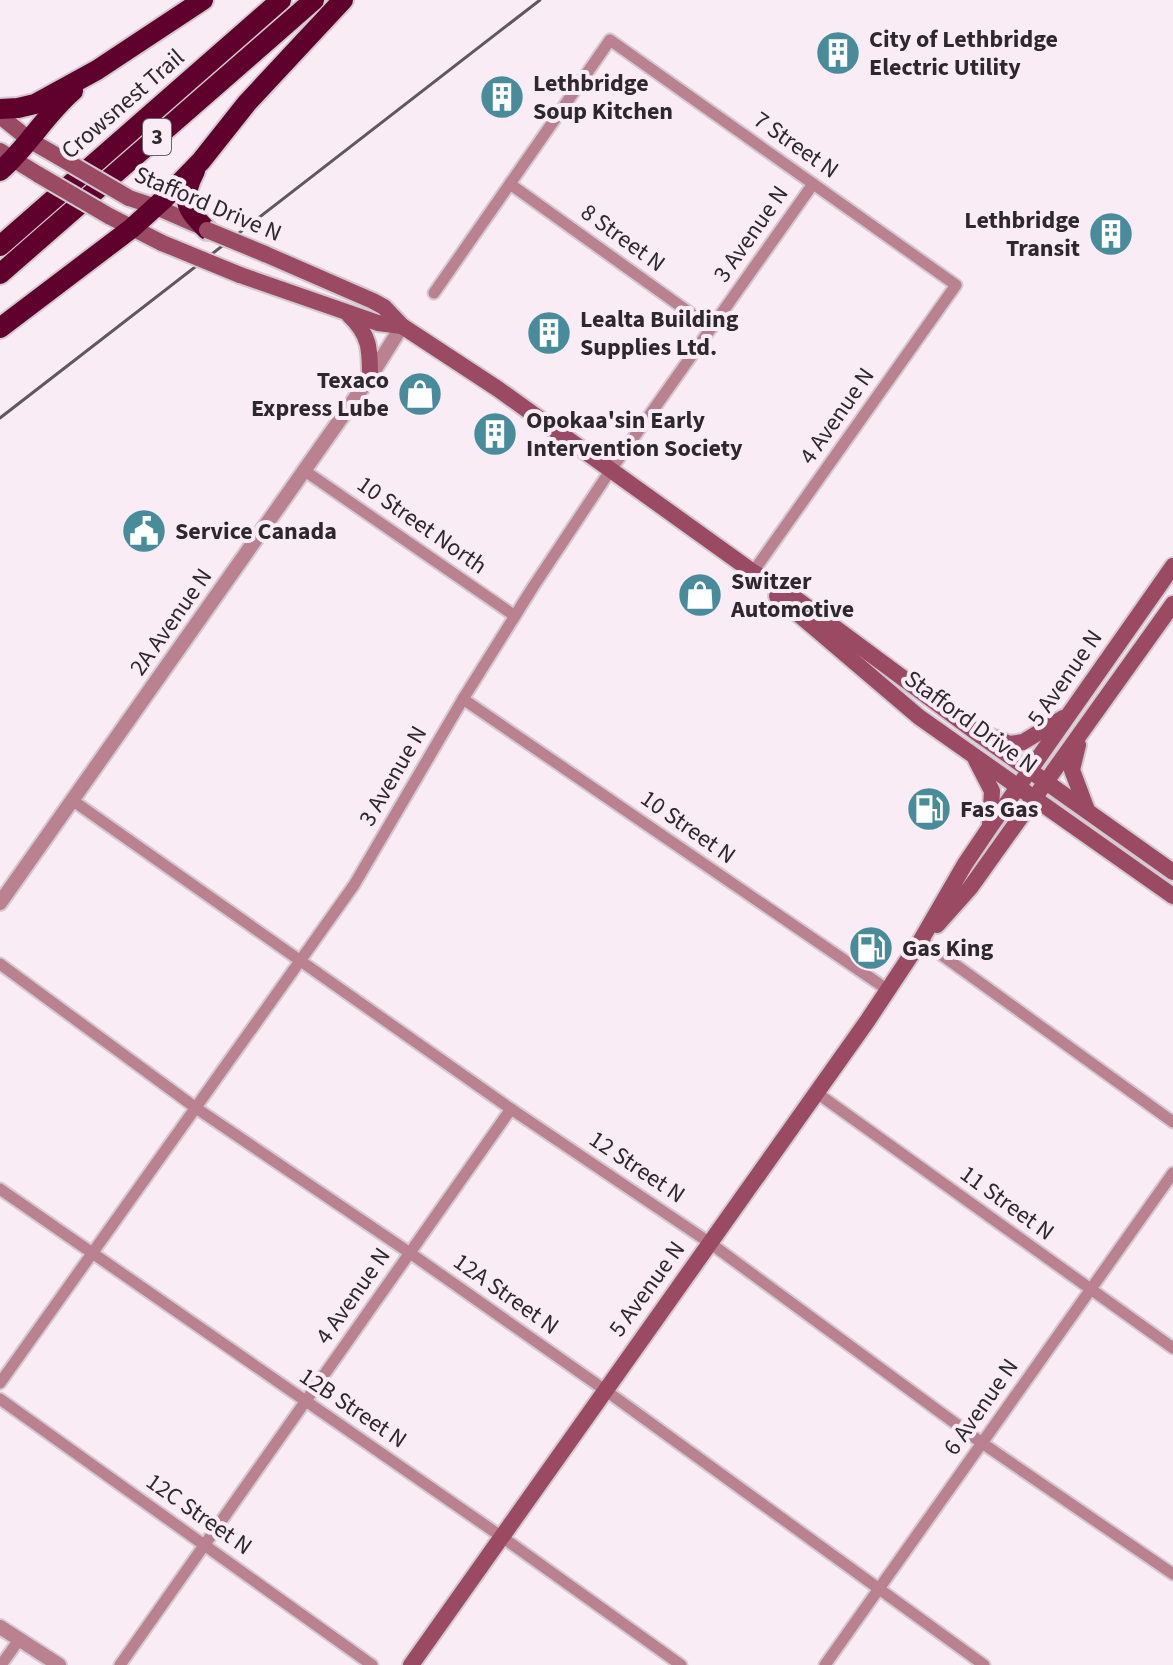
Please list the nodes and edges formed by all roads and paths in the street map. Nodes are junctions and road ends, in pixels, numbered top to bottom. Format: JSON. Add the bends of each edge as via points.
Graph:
{"nodes":[{"id":1,"x":203,"y":0,"type":"edge"},
{"id":2,"x":281,"y":0,"type":"edge"},
{"id":3,"x":314,"y":0,"type":"edge"},
{"id":4,"x":343,"y":0,"type":"edge"},
{"id":5,"x":97,"y":70,"type":"junction"},
{"id":6,"x":0,"y":109,"type":"edge"},
{"id":7,"x":0,"y":116,"type":"edge"},
{"id":8,"x":31,"y":141,"type":"junction"},
{"id":9,"x":4,"y":160,"type":"edge"},
{"id":10,"x":201,"y":161,"type":"junction"},
{"id":11,"x":510,"y":184,"type":"junction"},
{"id":12,"x":813,"y":184,"type":"junction"},
{"id":13,"x":156,"y":207,"type":"junction"},
{"id":14,"x":197,"y":223,"type":"junction"},
{"id":15,"x":132,"y":228,"type":"junction"},
{"id":16,"x":0,"y":246,"type":"edge"},
{"id":17,"x":0,"y":274,"type":"edge"},
{"id":18,"x":956,"y":285,"type":"joint"},
{"id":19,"x":434,"y":293,"type":"dead end"},
{"id":20,"x":345,"y":311,"type":"junction"},
{"id":21,"x":402,"y":326,"type":"junction"},
{"id":22,"x":0,"y":328,"type":"edge"},
{"id":23,"x":711,"y":328,"type":"junction"},
{"id":24,"x":370,"y":377,"type":"junction"},
{"id":25,"x":305,"y":471,"type":"junction"},
{"id":26,"x":610,"y":471,"type":"junction"},
{"id":27,"x":1173,"y":566,"type":"edge"},
{"id":28,"x":753,"y":572,"type":"junction"},
{"id":29,"x":1173,"y":604,"type":"edge"},
{"id":30,"x":515,"y":616,"type":"junction"},
{"id":31,"x":463,"y":699,"type":"junction"},
{"id":32,"x":1071,"y":712,"type":"junction"},
{"id":33,"x":1082,"y":732,"type":"junction"},
{"id":34,"x":977,"y":733,"type":"junction"},
{"id":35,"x":974,"y":755,"type":"junction"},
{"id":36,"x":1030,"y":770,"type":"junction"},
{"id":37,"x":1046,"y":782,"type":"junction"},
{"id":38,"x":1019,"y":786,"type":"junction"},
{"id":39,"x":1035,"y":799,"type":"junction"},
{"id":40,"x":72,"y":800,"type":"junction"},
{"id":41,"x":1088,"y":812,"type":"junction"},
{"id":42,"x":990,"y":827,"type":"junction"},
{"id":43,"x":1173,"y":872,"type":"edge"},
{"id":44,"x":1173,"y":896,"type":"edge"},
{"id":45,"x":0,"y":903,"type":"edge"},
{"id":46,"x":921,"y":940,"type":"junction"},
{"id":47,"x":301,"y":960,"type":"junction"},
{"id":48,"x":0,"y":964,"type":"edge"},
{"id":49,"x":888,"y":990,"type":"junction"},
{"id":50,"x":817,"y":1093,"type":"junction"},
{"id":51,"x":196,"y":1108,"type":"junction"},
{"id":52,"x":511,"y":1109,"type":"junction"},
{"id":53,"x":1173,"y":1122,"type":"edge"},
{"id":54,"x":1173,"y":1173,"type":"edge"},
{"id":55,"x":0,"y":1189,"type":"edge"},
{"id":56,"x":710,"y":1243,"type":"junction"},
{"id":57,"x":92,"y":1253,"type":"junction"},
{"id":58,"x":410,"y":1253,"type":"junction"},
{"id":59,"x":1091,"y":1290,"type":"junction"},
{"id":60,"x":1173,"y":1348,"type":"edge"},
{"id":61,"x":0,"y":1383,"type":"edge"},
{"id":62,"x":605,"y":1390,"type":"junction"},
{"id":63,"x":0,"y":1399,"type":"edge"},
{"id":64,"x":305,"y":1402,"type":"junction"},
{"id":65,"x":982,"y":1443,"type":"junction"},
{"id":66,"x":502,"y":1537,"type":"junction"},
{"id":67,"x":205,"y":1544,"type":"junction"},
{"id":68,"x":1173,"y":1574,"type":"edge"},
{"id":69,"x":879,"y":1590,"type":"junction"},
{"id":70,"x":0,"y":1627,"type":"edge"},
{"id":71,"x":19,"y":1640,"type":"junction"},
{"id":72,"x":1,"y":1665,"type":"edge"},
{"id":73,"x":59,"y":1665,"type":"edge"},
{"id":74,"x":120,"y":1665,"type":"edge"},
{"id":75,"x":372,"y":1665,"type":"edge"},
{"id":76,"x":411,"y":1665,"type":"edge"},
{"id":77,"x":681,"y":1665,"type":"edge"},
{"id":78,"x":825,"y":1665,"type":"edge"},
{"id":79,"x":984,"y":1665,"type":"edge"}],
"edges":[{"from":1,"to":5,"type":"highway"},
{"from":2,"to":16,"type":"highway","name":"Crowsnest Trail","number":"3"},
{"from":3,"to":17,"type":"highway","name":"Crowsnest Trail","number":"3"},
{"from":4,"to":10,"type":"highway"},
{"from":5,"to":6,"type":"highway","via":[[35,104]]},
{"from":5,"to":8,"type":"highway"},
{"from":7,"to":8,"type":"main road","name":"Stafford Drive N"},
{"from":8,"to":9,"type":"highway"},
{"from":8,"to":13,"type":"main road","name":"Stafford Drive N","bridge":true,"via":[[129,198]]},
{"from":9,"to":15,"type":"main road","name":"Stafford Drive N","bridge":true},
{"from":10,"to":13,"type":"highway"},
{"from":10,"to":14,"type":"highway","via":[[187,189],[187,206]]},
{"from":11,"to":12,"type":"street","name":"7 Street N","via":[[610,40]]},
{"from":11,"to":19,"type":"street"},
{"from":11,"to":23,"type":"street","name":"8 Street N"},
{"from":12,"to":18,"type":"street","name":"7 Street N"},
{"from":12,"to":23,"type":"street","name":"3 Avenue N"},
{"from":13,"to":14,"type":"main road","name":"Stafford Drive N"},
{"from":13,"to":15,"type":"highway"},
{"from":14,"to":21,"type":"main road","name":"Stafford Drive N","bridge":true,"via":[[373,301]]},
{"from":15,"to":20,"type":"main road","name":"Stafford Drive N","bridge":true,"via":[[240,275]]},
{"from":15,"to":22,"type":"highway"},
{"from":18,"to":28,"type":"street","name":"4 Avenue N"},
{"from":20,"to":21,"type":"main road","name":"Stafford Drive N"},
{"from":20,"to":24,"type":"main road","via":[[366,335]]},
{"from":21,"to":24,"type":"street","name":"2A Avenue N"},
{"from":21,"to":26,"type":"main road","name":"Stafford Drive N"},
{"from":23,"to":26,"type":"street","name":"3 Avenue N"},
{"from":24,"to":25,"type":"street","name":"2A Avenue N"},
{"from":25,"to":30,"type":"street","name":"10 Street North"},
{"from":25,"to":40,"type":"street","name":"2A Avenue N"},
{"from":26,"to":28,"type":"main road","name":"Stafford Drive N"},
{"from":26,"to":30,"type":"street","name":"3 Avenue N"},
{"from":27,"to":32,"type":"main road","name":"5 Avenue N"},
{"from":28,"to":34,"type":"main road","name":"Stafford Drive N"},
{"from":28,"to":35,"type":"main road","name":"Stafford Drive N","via":[[888,692]]},
{"from":29,"to":33,"type":"main road","name":"5 Avenue N"},
{"from":30,"to":31,"type":"street","name":"3 Avenue N"},
{"from":31,"to":47,"type":"street","name":"3 Avenue N","via":[[354,885]]},
{"from":31,"to":49,"type":"street","name":"10 Street N"},
{"from":32,"to":34,"type":"main road","via":[[1018,743]]},
{"from":32,"to":36,"type":"main road","name":"5 Avenue N"},
{"from":33,"to":37,"type":"main road","name":"5 Avenue N"},
{"from":33,"to":41,"type":"main road","via":[[1072,770]]},
{"from":34,"to":36,"type":"main road","name":"Stafford Drive N"},
{"from":35,"to":38,"type":"main road","name":"Stafford Drive N"},
{"from":35,"to":42,"type":"main road","via":[[992,791]]},
{"from":36,"to":37,"type":"main road","name":"Stafford Drive N"},
{"from":36,"to":38,"type":"main road","name":"5 Avenue N"},
{"from":37,"to":39,"type":"main road","name":"5 Avenue N"},
{"from":37,"to":41,"type":"main road","name":"Stafford Drive N"},
{"from":38,"to":39,"type":"main road","name":"Stafford Drive N"},
{"from":38,"to":42,"type":"main road","name":"5 Avenue N"},
{"from":39,"to":44,"type":"main road","name":"Stafford Drive N"},
{"from":39,"to":46,"type":"main road","name":"5 Avenue N","via":[[965,895]]},
{"from":40,"to":45,"type":"street","name":"2A Avenue N"},
{"from":40,"to":47,"type":"street","name":"12 Street N"},
{"from":41,"to":43,"type":"main road","name":"Stafford Drive N"},
{"from":42,"to":46,"type":"main road","name":"5 Avenue N"},
{"from":46,"to":49,"type":"main road","name":"5 Avenue N"},
{"from":46,"to":53,"type":"street"},
{"from":47,"to":51,"type":"street","name":"3 Avenue N"},
{"from":47,"to":52,"type":"street","name":"12 Street N"},
{"from":48,"to":51,"type":"street","name":"12A Street N"},
{"from":49,"to":50,"type":"main road","name":"5 Avenue N"},
{"from":50,"to":56,"type":"main road","name":"5 Avenue N"},
{"from":50,"to":59,"type":"street","name":"11 Street N"},
{"from":51,"to":57,"type":"street","name":"3 Avenue N"},
{"from":51,"to":58,"type":"street","name":"12A Street N"},
{"from":52,"to":56,"type":"street","name":"12 Street N"},
{"from":52,"to":58,"type":"street","name":"4 Avenue N"},
{"from":54,"to":59,"type":"street","name":"6 Avenue N"},
{"from":55,"to":57,"type":"street","name":"12B Street N"},
{"from":56,"to":62,"type":"main road","name":"5 Avenue N"},
{"from":56,"to":65,"type":"street","name":"12 Street N"},
{"from":57,"to":61,"type":"street","name":"3 Avenue N"},
{"from":57,"to":64,"type":"street","name":"12B Street N"},
{"from":58,"to":62,"type":"street","name":"12A Street N"},
{"from":58,"to":64,"type":"street","name":"4 Avenue N"},
{"from":59,"to":60,"type":"street","name":"11 Street N"},
{"from":59,"to":65,"type":"street","name":"6 Avenue N"},
{"from":62,"to":66,"type":"main road","name":"5 Avenue N"},
{"from":62,"to":69,"type":"street","name":"12A Street N"},
{"from":63,"to":67,"type":"street","name":"12C Street N"},
{"from":64,"to":66,"type":"street","name":"12B Street N"},
{"from":64,"to":67,"type":"street","name":"4 Avenue N"},
{"from":65,"to":68,"type":"street","name":"12 Street N"},
{"from":65,"to":69,"type":"street","name":"6 Avenue N"},
{"from":66,"to":76,"type":"main road","name":"5 Avenue N"},
{"from":66,"to":77,"type":"street","name":"12B Street N"},
{"from":67,"to":74,"type":"street","name":"4 Avenue N"},
{"from":67,"to":75,"type":"street","name":"12C Street N"},
{"from":69,"to":78,"type":"street","name":"6 Avenue N"},
{"from":69,"to":79,"type":"street","name":"12A Street N"},
{"from":70,"to":71,"type":"street"},
{"from":71,"to":72,"type":"street"},
{"from":71,"to":73,"type":"street"}]}
